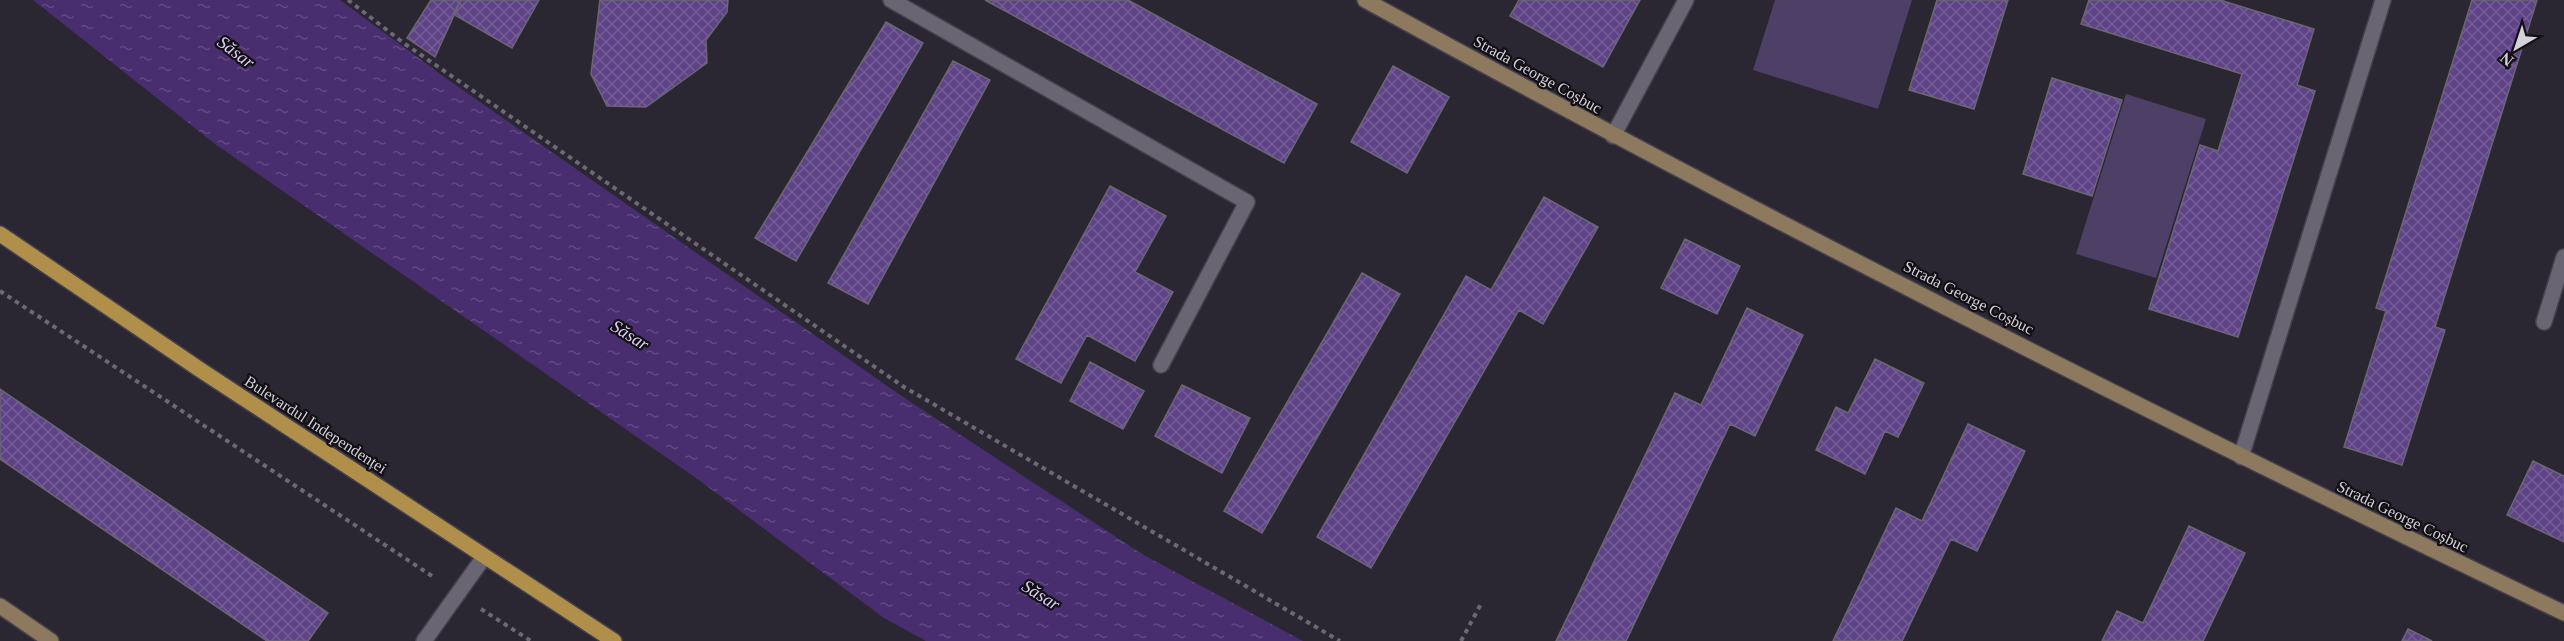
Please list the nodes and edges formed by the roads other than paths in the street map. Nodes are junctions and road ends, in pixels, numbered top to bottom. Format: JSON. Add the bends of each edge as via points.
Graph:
{"nodes":[{"id":1,"x":891,"y":0,"type":"edge"},
{"id":2,"x":1365,"y":0,"type":"edge"},
{"id":3,"x":1686,"y":0,"type":"edge"},
{"id":4,"x":2384,"y":0,"type":"edge"},
{"id":5,"x":1613,"y":136,"type":"junction"},
{"id":6,"x":0,"y":234,"type":"edge"},
{"id":7,"x":2564,"y":257,"type":"edge"},
{"id":8,"x":2544,"y":322,"type":"dead end"},
{"id":9,"x":1161,"y":365,"type":"dead end"},
{"id":10,"x":2241,"y":457,"type":"junction"},
{"id":11,"x":484,"y":557,"type":"junction"},
{"id":12,"x":0,"y":606,"type":"edge"},
{"id":13,"x":2564,"y":613,"type":"edge"},
{"id":14,"x":51,"y":641,"type":"edge"},
{"id":15,"x":424,"y":641,"type":"edge"},
{"id":16,"x":614,"y":641,"type":"edge"}],
"edges":[{"from":1,"to":9,"type":"street","via":[[1247,202]]},
{"from":2,"to":5,"type":"street","name":"Strada George Coșbuc"},
{"from":3,"to":5,"type":"street"},
{"from":4,"to":10,"type":"street"},
{"from":5,"to":10,"type":"street","name":"Strada George Coșbuc"},
{"from":6,"to":11,"type":"main road","name":"Bulevardul Independenței"},
{"from":7,"to":8,"type":"street"},
{"from":10,"to":13,"type":"street","name":"Strada George Coșbuc"},
{"from":11,"to":15,"type":"street"},
{"from":11,"to":16,"type":"main road","name":"Bulevardul Independenței"},
{"from":12,"to":14,"type":"street"}]}
